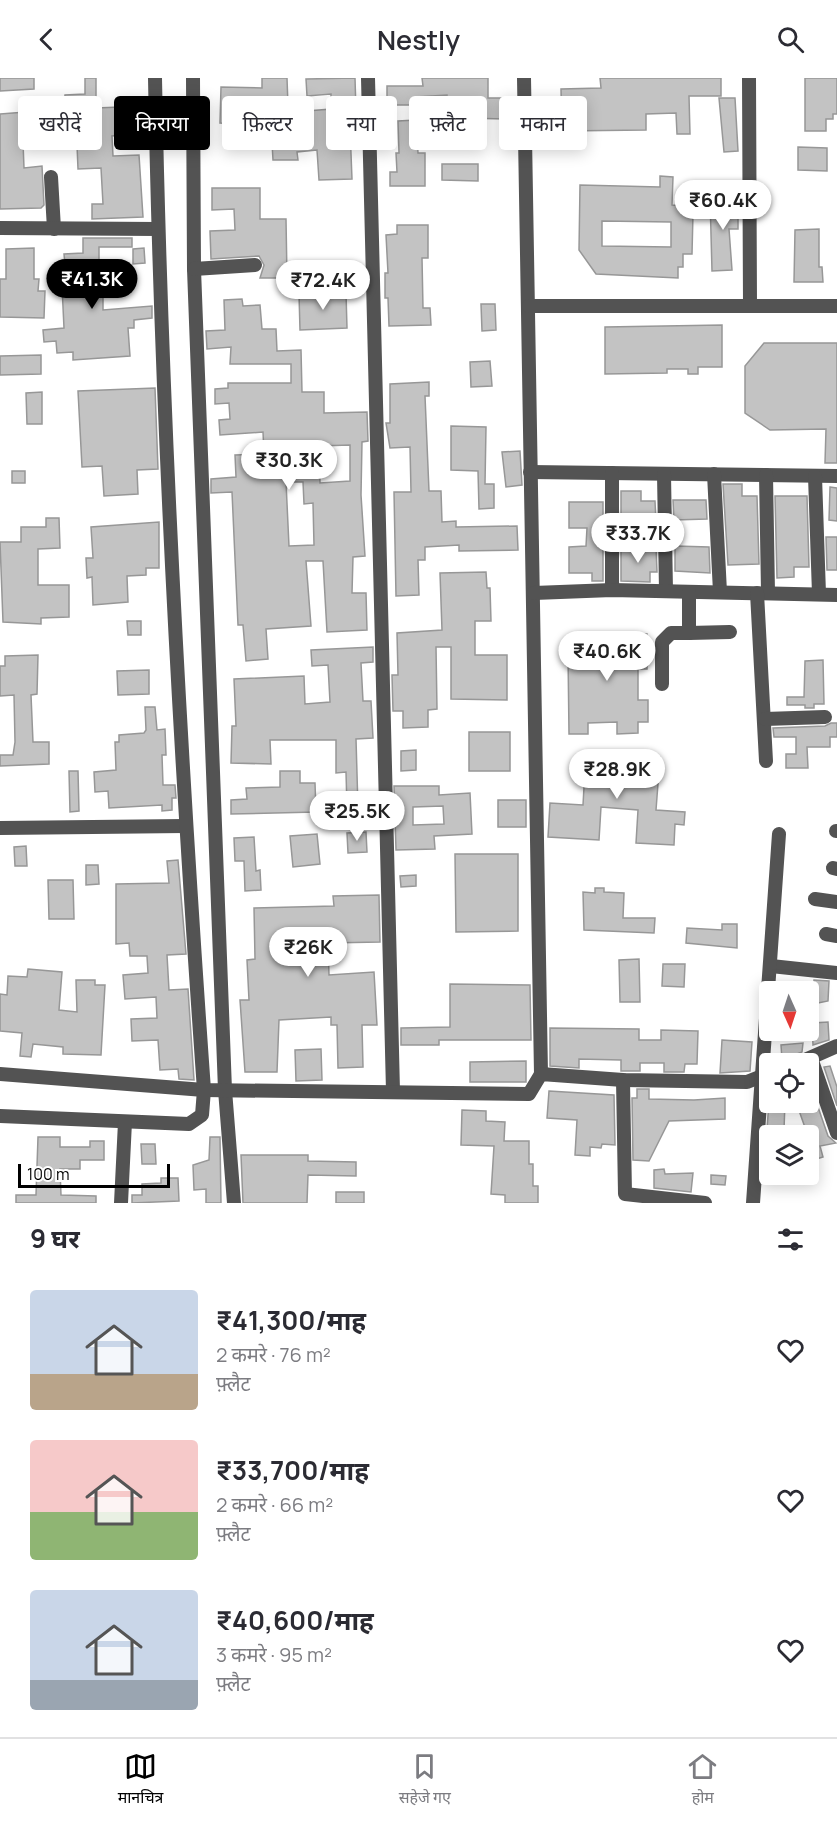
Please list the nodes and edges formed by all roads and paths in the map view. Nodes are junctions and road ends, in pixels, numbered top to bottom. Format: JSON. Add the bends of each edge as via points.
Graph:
{"nodes":[{"id":1,"x":155,"y":78,"type":"edge"},
{"id":2,"x":193,"y":78,"type":"edge"},
{"id":3,"x":368,"y":78,"type":"edge"},
{"id":4,"x":524,"y":78,"type":"edge"},
{"id":5,"x":749,"y":78,"type":"edge"},
{"id":6,"x":51,"y":177,"type":"dead end"},
{"id":7,"x":0,"y":228,"type":"edge"},
{"id":8,"x":54,"y":229,"type":"junction"},
{"id":9,"x":158,"y":229,"type":"junction"},
{"id":10,"x":255,"y":265,"type":"dead end"},
{"id":11,"x":194,"y":269,"type":"junction"},
{"id":12,"x":750,"y":305,"type":"junction"},
{"id":13,"x":529,"y":306,"type":"junction"},
{"id":14,"x":837,"y":306,"type":"edge"},
{"id":15,"x":530,"y":472,"type":"junction"},
{"id":16,"x":612,"y":473,"type":"junction"},
{"id":17,"x":664,"y":474,"type":"junction"},
{"id":18,"x":714,"y":474,"type":"junction"},
{"id":19,"x":766,"y":475,"type":"junction"},
{"id":20,"x":815,"y":476,"type":"junction"},
{"id":21,"x":837,"y":476,"type":"edge"},
{"id":22,"x":612,"y":590,"type":"junction"},
{"id":23,"x":666,"y":591,"type":"junction"},
{"id":24,"x":688,"y":592,"type":"junction"},
{"id":25,"x":720,"y":592,"type":"junction"},
{"id":26,"x":763,"y":592,"type":"junction"},
{"id":27,"x":534,"y":593,"type":"junction"},
{"id":28,"x":819,"y":594,"type":"junction"},
{"id":29,"x":837,"y":595,"type":"edge"},
{"id":30,"x":730,"y":632,"type":"dead end"},
{"id":31,"x":688,"y":633,"type":"junction"},
{"id":32,"x":662,"y":684,"type":"dead end"},
{"id":33,"x":825,"y":717,"type":"dead end"},
{"id":34,"x":765,"y":719,"type":"junction"},
{"id":35,"x":766,"y":761,"type":"dead end"},
{"id":36,"x":185,"y":826,"type":"junction"},
{"id":37,"x":0,"y":828,"type":"edge"},
{"id":38,"x":779,"y":834,"type":"dead end"},
{"id":39,"x":815,"y":898,"type":"dead end"},
{"id":40,"x":837,"y":902,"type":"edge"},
{"id":41,"x":771,"y":966,"type":"junction"},
{"id":42,"x":837,"y":973,"type":"edge"},
{"id":43,"x":837,"y":1046,"type":"edge"},
{"id":44,"x":768,"y":1053,"type":"edge"},
{"id":45,"x":819,"y":1054,"type":"edge"},
{"id":46,"x":0,"y":1074,"type":"edge"},
{"id":47,"x":541,"y":1074,"type":"junction"},
{"id":48,"x":759,"y":1077,"type":"edge"},
{"id":49,"x":623,"y":1080,"type":"junction"},
{"id":50,"x":819,"y":1081,"type":"edge"},
{"id":51,"x":204,"y":1090,"type":"junction"},
{"id":52,"x":225,"y":1090,"type":"junction"},
{"id":53,"x":393,"y":1092,"type":"junction"},
{"id":54,"x":763,"y":1113,"type":"edge"},
{"id":55,"x":0,"y":1116,"type":"edge"},
{"id":56,"x":125,"y":1122,"type":"junction"},
{"id":57,"x":837,"y":1133,"type":"edge"},
{"id":58,"x":121,"y":1203,"type":"edge"},
{"id":59,"x":234,"y":1203,"type":"edge"},
{"id":60,"x":705,"y":1203,"type":"edge"},
{"id":61,"x":753,"y":1203,"type":"edge"}],
"edges":[{"from":1,"to":9,"type":"street"},
{"from":2,"to":11,"type":"street"},
{"from":3,"to":53,"type":"street"},
{"from":4,"to":13,"type":"street"},
{"from":5,"to":12,"type":"street"},
{"from":6,"to":8,"type":"street"},
{"from":7,"to":8,"type":"street"},
{"from":8,"to":9,"type":"street"},
{"from":9,"to":36,"type":"street"},
{"from":10,"to":11,"type":"street"},
{"from":11,"to":52,"type":"street"},
{"from":12,"to":13,"type":"street"},
{"from":12,"to":14,"type":"street"},
{"from":13,"to":15,"type":"street"},
{"from":15,"to":16,"type":"street"},
{"from":15,"to":27,"type":"street"},
{"from":16,"to":17,"type":"street"},
{"from":16,"to":22,"type":"street"},
{"from":17,"to":18,"type":"street"},
{"from":17,"to":23,"type":"street"},
{"from":18,"to":19,"type":"street"},
{"from":18,"to":25,"type":"street"},
{"from":19,"to":20,"type":"street"},
{"from":19,"to":26,"type":"street"},
{"from":20,"to":21,"type":"street"},
{"from":20,"to":28,"type":"street"},
{"from":22,"to":23,"type":"street"},
{"from":22,"to":27,"type":"street"},
{"from":23,"to":24,"type":"street"},
{"from":24,"to":25,"type":"street"},
{"from":24,"to":31,"type":"street"},
{"from":25,"to":26,"type":"street"},
{"from":26,"to":28,"type":"street"},
{"from":26,"to":34,"type":"street"},
{"from":27,"to":47,"type":"street"},
{"from":28,"to":29,"type":"street"},
{"from":30,"to":31,"type":"street"},
{"from":31,"to":32,"type":"street","via":[[671,633],[662,642]]},
{"from":33,"to":34,"type":"street"},
{"from":34,"to":35,"type":"street"},
{"from":36,"to":37,"type":"street"},
{"from":36,"to":51,"type":"street"},
{"from":38,"to":41,"type":"street"},
{"from":39,"to":40,"type":"street"},
{"from":41,"to":42,"type":"street"},
{"from":41,"to":44,"type":"street"},
{"from":43,"to":45,"type":"street"},
{"from":46,"to":51,"type":"street"},
{"from":47,"to":49,"type":"street"},
{"from":47,"to":53,"type":"street","via":[[529,1094]]},
{"from":48,"to":49,"type":"street","via":[[747,1082]]},
{"from":49,"to":60,"type":"street","via":[[625,1194]]},
{"from":50,"to":57,"type":"street"},
{"from":51,"to":52,"type":"street"},
{"from":51,"to":56,"type":"street","via":[[202,1115],[189,1124]]},
{"from":52,"to":53,"type":"street"},
{"from":52,"to":59,"type":"street"},
{"from":54,"to":61,"type":"street"},
{"from":55,"to":56,"type":"street"},
{"from":56,"to":58,"type":"street"}]}
